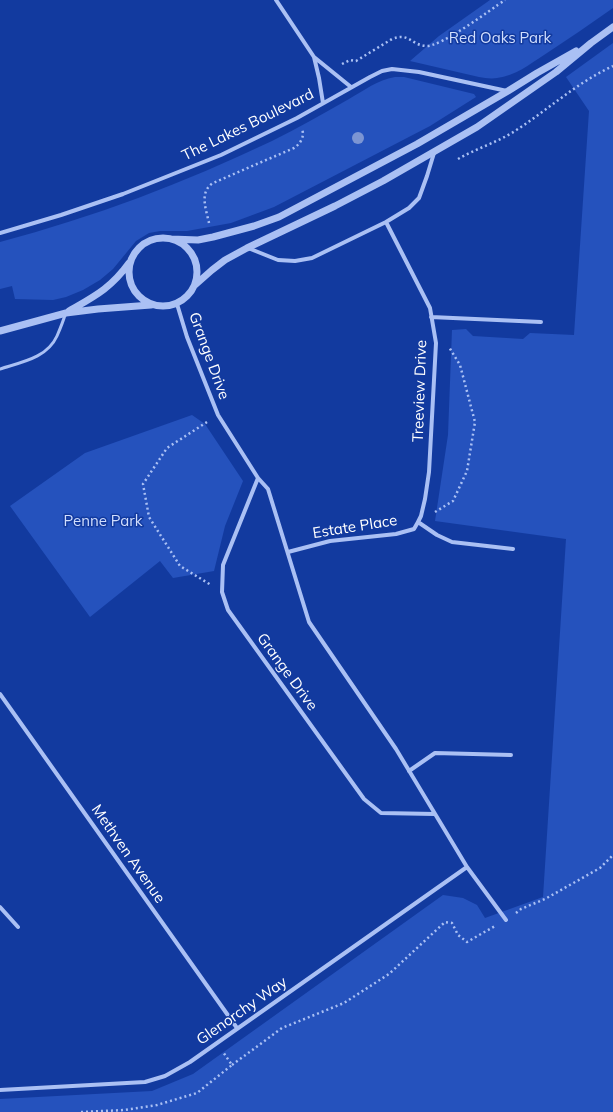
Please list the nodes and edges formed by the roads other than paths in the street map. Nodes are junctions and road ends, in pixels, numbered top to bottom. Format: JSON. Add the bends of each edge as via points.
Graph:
{"nodes":[{"id":1,"x":276,"y":0,"type":"edge"},
{"id":2,"x":613,"y":27,"type":"edge"},
{"id":3,"x":591,"y":43,"type":"junction"},
{"id":4,"x":314,"y":57,"type":"junction"},
{"id":5,"x":351,"y":87,"type":"junction"},
{"id":6,"x":508,"y":91,"type":"junction"},
{"id":7,"x":323,"y":103,"type":"junction"},
{"id":8,"x":434,"y":152,"type":"junction"},
{"id":9,"x":386,"y":222,"type":"junction"},
{"id":10,"x":0,"y":232,"type":"edge"},
{"id":11,"x":171,"y":239,"type":"junction"},
{"id":12,"x":247,"y":248,"type":"junction"},
{"id":13,"x":131,"y":262,"type":"junction"},
{"id":14,"x":195,"y":285,"type":"junction"},
{"id":15,"x":177,"y":304,"type":"junction"},
{"id":16,"x":152,"y":305,"type":"junction"},
{"id":17,"x":66,"y":313,"type":"junction"},
{"id":18,"x":431,"y":317,"type":"junction"},
{"id":19,"x":541,"y":322,"type":"dead end"},
{"id":20,"x":0,"y":331,"type":"edge"},
{"id":21,"x":0,"y":369,"type":"edge"},
{"id":22,"x":258,"y":478,"type":"junction"},
{"id":23,"x":418,"y":522,"type":"junction"},
{"id":24,"x":513,"y":549,"type":"dead end"},
{"id":25,"x":288,"y":552,"type":"junction"},
{"id":26,"x":0,"y":694,"type":"edge"},
{"id":27,"x":512,"y":755,"type":"dead end"},
{"id":28,"x":409,"y":771,"type":"junction"},
{"id":29,"x":435,"y":814,"type":"junction"},
{"id":30,"x":466,"y":867,"type":"junction"},
{"id":31,"x":0,"y":907,"type":"edge"},
{"id":32,"x":506,"y":920,"type":"road end"},
{"id":33,"x":18,"y":927,"type":"dead end"},
{"id":34,"x":237,"y":1028,"type":"junction"},
{"id":35,"x":0,"y":1090,"type":"edge"}],
"edges":[{"from":1,"to":4,"type":"street"},
{"from":2,"to":3,"type":"street"},
{"from":3,"to":6,"type":"street"},
{"from":3,"to":8,"type":"street","via":[[522,97]]},
{"from":4,"to":5,"type":"street"},
{"from":4,"to":7,"type":"street"},
{"from":5,"to":6,"type":"street","name":"The Lakes Boulevard","via":[[382,71],[392,69],[420,72]]},
{"from":5,"to":7,"type":"street","name":"The Lakes Boulevard"},
{"from":6,"to":11,"type":"street","via":[[417,144],[279,216],[213,237],[198,240]]},
{"from":7,"to":10,"type":"street","name":"The Lakes Boulevard","via":[[221,155],[164,178],[61,215]]},
{"from":8,"to":9,"type":"street","via":[[419,198],[409,208]]},
{"from":8,"to":12,"type":"street","via":[[335,206]]},
{"from":9,"to":12,"type":"street","via":[[312,258],[278,260]]},
{"from":9,"to":18,"type":"street","name":"Treeview Drive","via":[[430,308]]},
{"from":11,"to":13,"type":"street","via":[[151,240],[142,245],[135,252]]},
{"from":11,"to":14,"type":"street","via":[[191,252],[198,274]]},
{"from":12,"to":14,"type":"street","via":[[216,266]]},
{"from":13,"to":16,"type":"street","via":[[130,283],[142,300]]},
{"from":13,"to":17,"type":"street","via":[[118,278],[101,292]]},
{"from":14,"to":15,"type":"street","via":[[191,293]]},
{"from":15,"to":16,"type":"street","via":[[160,307]]},
{"from":15,"to":22,"type":"street","name":"Grange Drive","via":[[187,337],[218,415]]},
{"from":16,"to":17,"type":"street"},
{"from":17,"to":20,"type":"street"},
{"from":17,"to":21,"type":"lane","via":[[57,337],[40,355]]},
{"from":18,"to":19,"type":"street"},
{"from":18,"to":23,"type":"street","name":"Treeview Drive","via":[[436,343],[429,472],[424,505]]},
{"from":22,"to":25,"type":"street","name":"Grange Drive","via":[[268,489]]},
{"from":22,"to":29,"type":"street","name":"Grange Drive","via":[[223,565],[222,592],[228,610],[364,799],[381,813]]},
{"from":23,"to":24,"type":"street","name":"Estate Place","via":[[452,542]]},
{"from":23,"to":25,"type":"street","name":"Estate Place","via":[[414,529],[396,534],[330,541]]},
{"from":25,"to":28,"type":"street","name":"Grange Drive","via":[[309,622]]},
{"from":26,"to":34,"type":"street","name":"Methven Avenue"},
{"from":27,"to":28,"type":"street","via":[[435,753]]},
{"from":28,"to":29,"type":"street","name":"Grange Drive"},
{"from":29,"to":30,"type":"street","name":"Grange Drive"},
{"from":30,"to":32,"type":"street","name":"Grange Drive"},
{"from":30,"to":34,"type":"street","name":"Glenorchy Way"},
{"from":31,"to":33,"type":"street"},
{"from":34,"to":35,"type":"street","name":"Glenorchy Way","via":[[190,1062],[165,1076],[145,1082]]}]}
